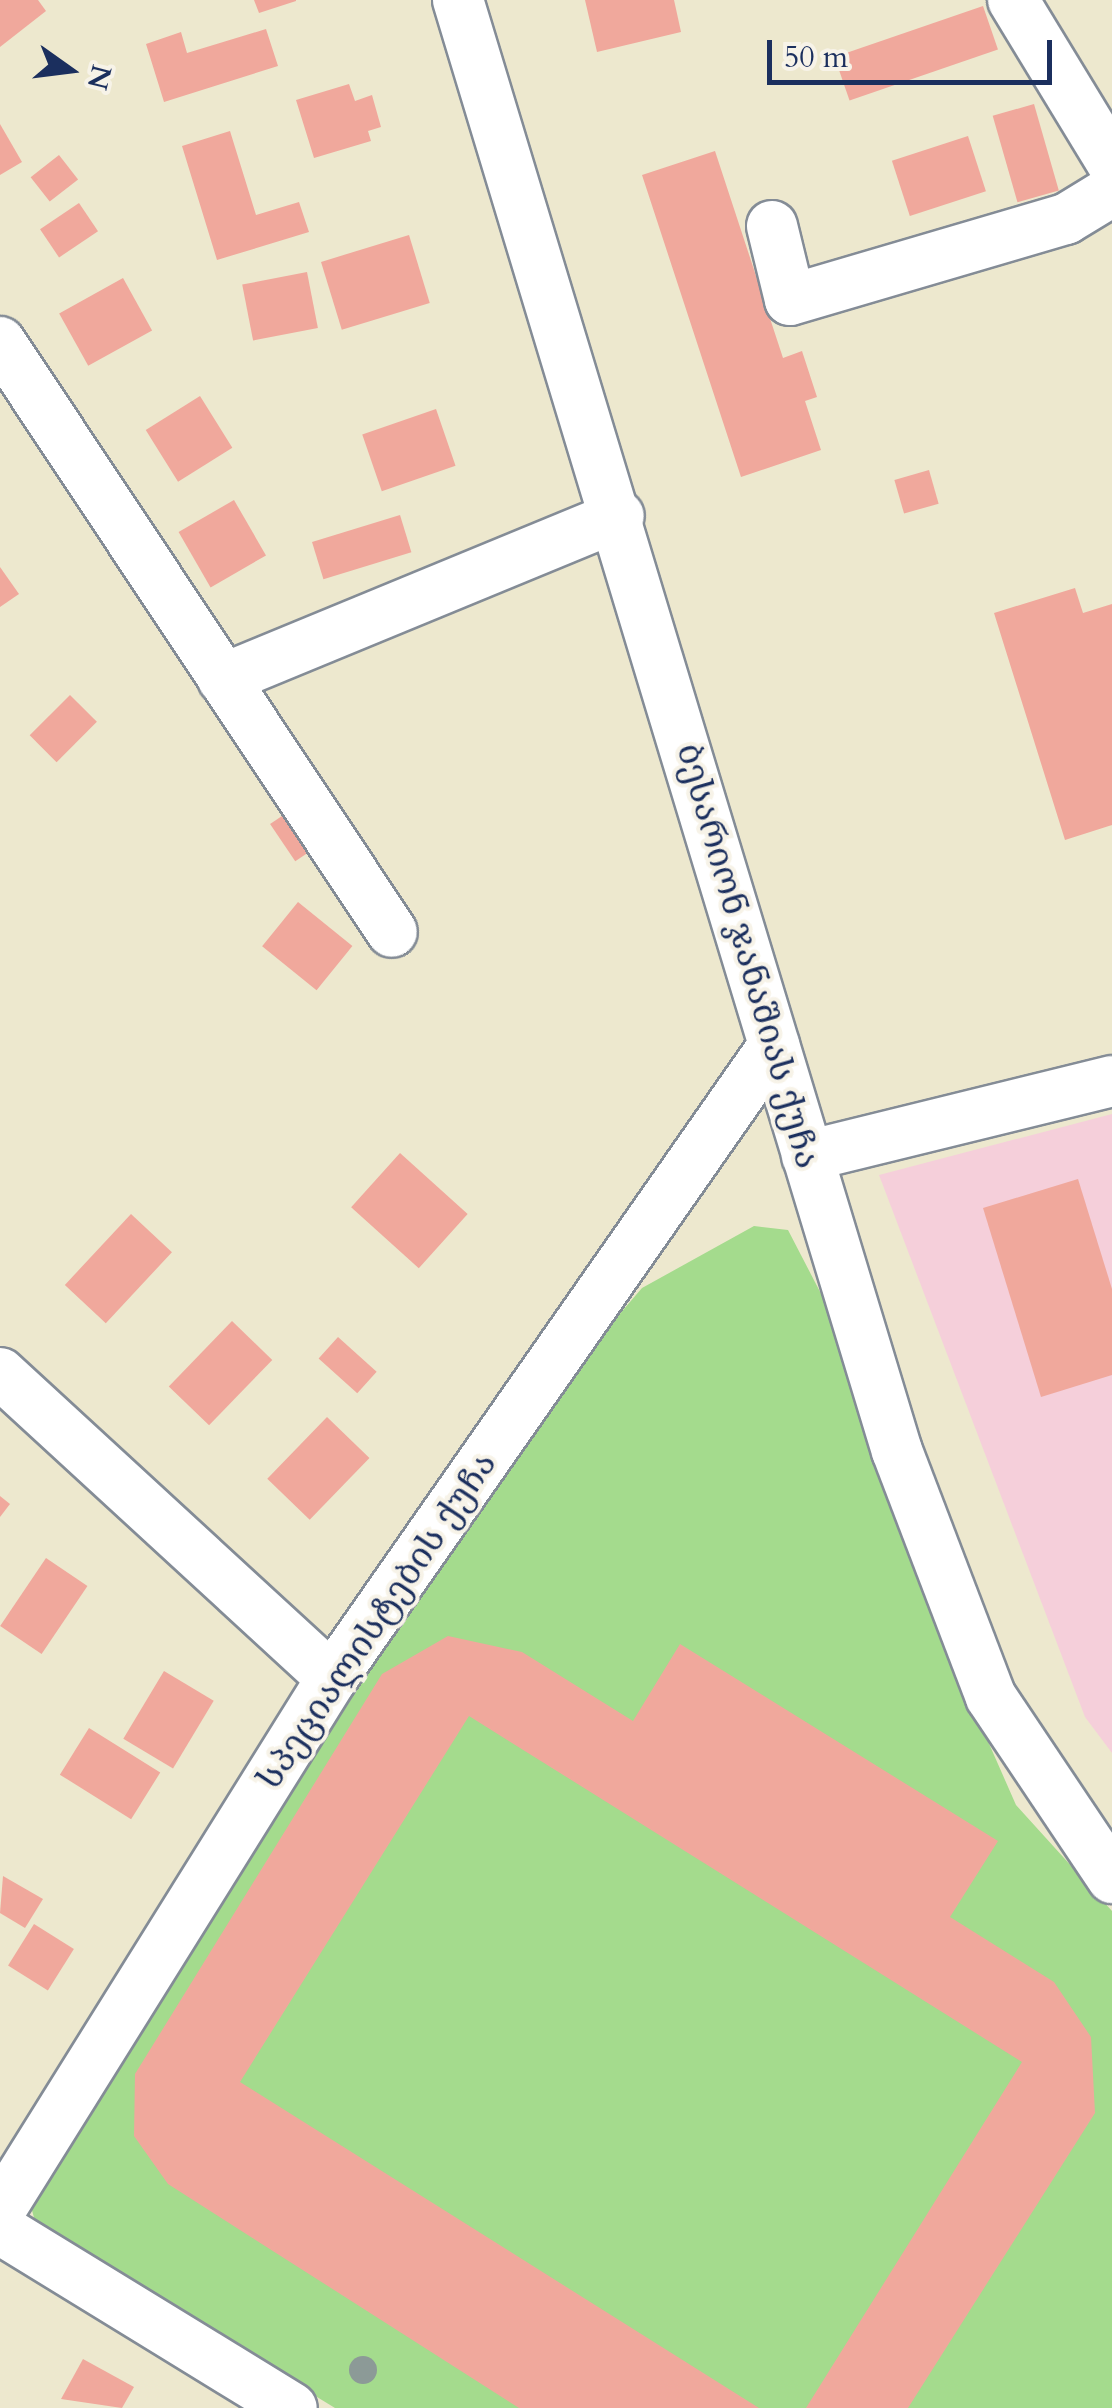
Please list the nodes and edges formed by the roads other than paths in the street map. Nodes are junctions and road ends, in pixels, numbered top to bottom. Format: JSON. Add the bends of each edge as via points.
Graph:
{"nodes":[{"id":1,"x":458,"y":0,"type":"edge"},
{"id":2,"x":1013,"y":0,"type":"edge"},
{"id":3,"x":1112,"y":163,"type":"edge"},
{"id":4,"x":1112,"y":192,"type":"edge"},
{"id":5,"x":772,"y":226,"type":"dead end"},
{"id":6,"x":0,"y":342,"type":"edge"},
{"id":7,"x":619,"y":516,"type":"junction"},
{"id":8,"x":223,"y":679,"type":"junction"},
{"id":9,"x":392,"y":932,"type":"dead end"},
{"id":10,"x":774,"y":1046,"type":"junction"},
{"id":11,"x":1112,"y":1081,"type":"edge"},
{"id":12,"x":807,"y":1156,"type":"junction"},
{"id":13,"x":0,"y":1372,"type":"edge"},
{"id":14,"x":332,"y":1678,"type":"junction"},
{"id":15,"x":1112,"y":1878,"type":"edge"},
{"id":16,"x":0,"y":2210,"type":"edge"},
{"id":17,"x":0,"y":2229,"type":"edge"},
{"id":18,"x":292,"y":2408,"type":"edge"}],
"edges":[{"from":1,"to":7,"type":"street","name":"ბესარიონ ჯანაშიას ქუჩა"},
{"from":2,"to":3,"type":"street"},
{"from":4,"to":5,"type":"street","via":[[1066,220],[790,300]]},
{"from":6,"to":8,"type":"street"},
{"from":7,"to":8,"type":"street"},
{"from":7,"to":10,"type":"street","name":"ბესარიონ ჯანაშიას ქუჩა"},
{"from":8,"to":9,"type":"street"},
{"from":10,"to":12,"type":"street","name":"ბესარიონ ჯანაშიას ქუჩა"},
{"from":10,"to":14,"type":"street","name":"სპეციალისტების ქუჩა"},
{"from":11,"to":12,"type":"street"},
{"from":12,"to":15,"type":"street","name":"ბესარიონ ჯანაშიას ქუჩა","via":[[897,1450],[991,1697]]},
{"from":13,"to":14,"type":"street"},
{"from":14,"to":16,"type":"street","name":"სპეციალისტების ქუჩა"},
{"from":17,"to":18,"type":"street"}]}
